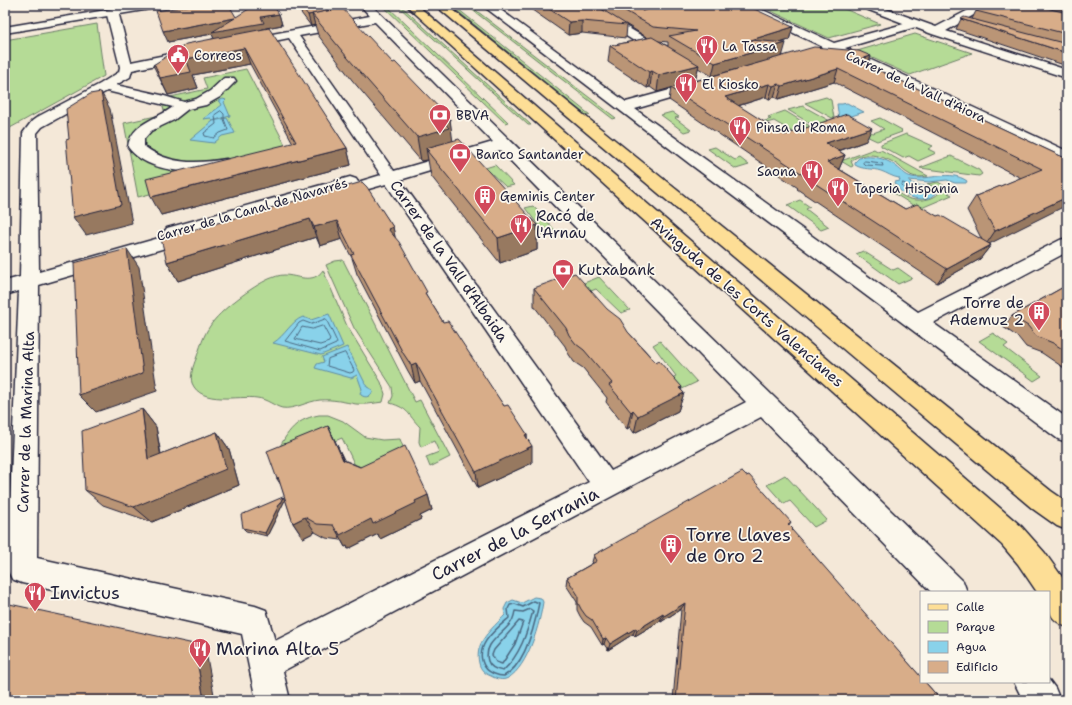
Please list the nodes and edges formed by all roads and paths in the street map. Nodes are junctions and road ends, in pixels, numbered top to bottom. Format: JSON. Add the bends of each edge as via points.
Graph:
{"nodes":[{"id":1,"x":156,"y":5,"type":"edge"},
{"id":2,"x":411,"y":5,"type":"edge"},
{"id":3,"x":440,"y":5,"type":"edge"},
{"id":4,"x":486,"y":5,"type":"edge"},
{"id":5,"x":582,"y":5,"type":"edge"},
{"id":6,"x":743,"y":5,"type":"edge"},
{"id":7,"x":865,"y":5,"type":"edge"},
{"id":8,"x":986,"y":5,"type":"edge"},
{"id":9,"x":62,"y":8,"type":"dead end"},
{"id":10,"x":117,"y":9,"type":"edge"},
{"id":11,"x":371,"y":11,"type":"edge"},
{"id":12,"x":67,"y":20,"type":"junction"},
{"id":13,"x":956,"y":21,"type":"junction"},
{"id":14,"x":915,"y":24,"type":"junction"},
{"id":15,"x":971,"y":25,"type":"edge"},
{"id":16,"x":5,"y":30,"type":"edge"},
{"id":17,"x":936,"y":32,"type":"junction"},
{"id":18,"x":292,"y":34,"type":"junction"},
{"id":19,"x":231,"y":46,"type":"edge"},
{"id":20,"x":834,"y":48,"type":"junction"},
{"id":21,"x":201,"y":52,"type":"edge"},
{"id":22,"x":814,"y":53,"type":"edge"},
{"id":23,"x":674,"y":60,"type":"edge"},
{"id":24,"x":126,"y":67,"type":"junction"},
{"id":25,"x":1067,"y":74,"type":"edge"},
{"id":26,"x":700,"y":76,"type":"edge"},
{"id":27,"x":229,"y":81,"type":"dead end"},
{"id":28,"x":105,"y":87,"type":"junction"},
{"id":29,"x":183,"y":106,"type":"junction"},
{"id":30,"x":625,"y":107,"type":"junction"},
{"id":31,"x":502,"y":142,"type":"junction"},
{"id":32,"x":1067,"y":158,"type":"edge"},
{"id":33,"x":238,"y":161,"type":"edge"},
{"id":34,"x":388,"y":174,"type":"junction"},
{"id":35,"x":1067,"y":244,"type":"edge"},
{"id":36,"x":30,"y":276,"type":"junction"},
{"id":37,"x":5,"y":279,"type":"edge"},
{"id":38,"x":5,"y":288,"type":"edge"},
{"id":39,"x":917,"y":322,"type":"junction"},
{"id":40,"x":764,"y":404,"type":"junction"},
{"id":41,"x":1067,"y":432,"type":"edge"},
{"id":42,"x":607,"y":486,"type":"junction"},
{"id":43,"x":1067,"y":516,"type":"edge"},
{"id":44,"x":951,"y":591,"type":"edge"},
{"id":45,"x":1067,"y":612,"type":"edge"},
{"id":46,"x":266,"y":663,"type":"junction"},
{"id":47,"x":1031,"y":683,"type":"edge"},
{"id":48,"x":273,"y":700,"type":"edge"},
{"id":49,"x":1042,"y":700,"type":"edge"}],
"edges":[{"from":1,"to":10,"type":"street"},
{"from":2,"to":45,"type":"main road","name":"Avinguda de les Corts Valencianes","via":[[1012,536],[1043,572]]},
{"from":3,"to":43,"type":"main road","name":"Avinguda de les Corts Valencianes","via":[[1036,495]]},
{"from":4,"to":30,"type":"street"},
{"from":5,"to":23,"type":"street"},
{"from":6,"to":20,"type":"street","name":"Carrer de la Vall d'Aiora"},
{"from":7,"to":14,"type":"street"},
{"from":8,"to":13,"type":"street"},
{"from":9,"to":12,"type":"street","via":[[63,17]]},
{"from":10,"to":12,"type":"street"},
{"from":10,"to":24,"type":"street","via":[[113,15]]},
{"from":11,"to":18,"type":"street"},
{"from":11,"to":31,"type":"street"},
{"from":12,"to":16,"type":"street"},
{"from":13,"to":15,"type":"street"},
{"from":13,"to":17,"type":"street"},
{"from":14,"to":17,"type":"street"},
{"from":14,"to":20,"type":"street"},
{"from":17,"to":25,"type":"street"},
{"from":18,"to":19,"type":"street"},
{"from":18,"to":34,"type":"street","name":"Carrer de la Vall d'Albaida"},
{"from":20,"to":22,"type":"street"},
{"from":20,"to":32,"type":"street","name":"Carrer de la Vall d'Aiora"},
{"from":21,"to":24,"type":"street"},
{"from":24,"to":28,"type":"street","name":"Carrer de la Marina Alta","via":[[123,76]]},
{"from":26,"to":30,"type":"street","via":[[711,83]]},
{"from":27,"to":29,"type":"street","via":[[201,102]]},
{"from":28,"to":29,"type":"street"},
{"from":28,"to":36,"type":"street","name":"Carrer de la Marina Alta","via":[[44,119],[30,133]]},
{"from":29,"to":33,"type":"street","via":[[169,117],[146,128],[137,138],[136,147],[144,156],[187,167],[218,166]]},
{"from":30,"to":39,"type":"street"},
{"from":31,"to":34,"type":"street","name":"Carrer de la Canal de Navarrés"},
{"from":31,"to":40,"type":"street"},
{"from":34,"to":36,"type":"street","name":"Carrer de la Canal de Navarrés"},
{"from":34,"to":42,"type":"street","name":"Carrer de la Vall d'Albaida"},
{"from":35,"to":39,"type":"street"},
{"from":36,"to":37,"type":"street","name":"Carrer de la Canal de Navarrés"},
{"from":36,"to":38,"type":"street","name":"Carrer de la Canal de Navarrés"},
{"from":36,"to":46,"type":"street","name":"Carrer de la Marina Alta","via":[[22,568],[255,621]]},
{"from":39,"to":41,"type":"street"},
{"from":40,"to":42,"type":"street","name":"Carrer de la Serrania"},
{"from":40,"to":44,"type":"street"},
{"from":42,"to":46,"type":"street","name":"Carrer de la Serrania"},
{"from":46,"to":48,"type":"street","name":"Carrer de la Marina Alta"},
{"from":47,"to":49,"type":"street"}]}
